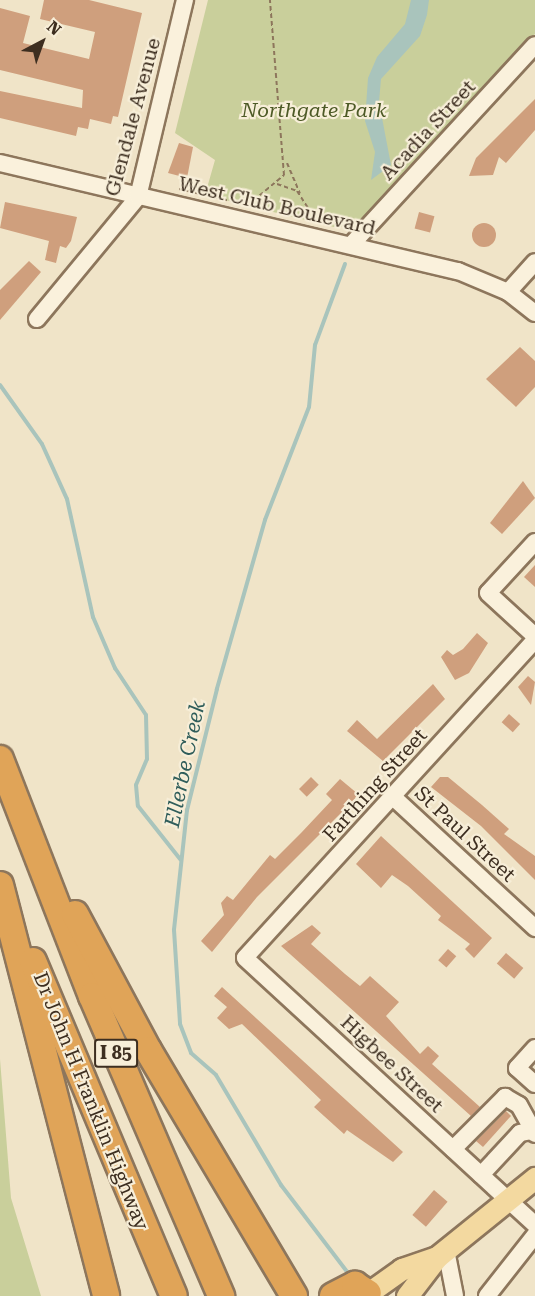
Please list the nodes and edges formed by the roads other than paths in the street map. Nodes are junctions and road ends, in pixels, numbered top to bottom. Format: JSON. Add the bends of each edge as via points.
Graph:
{"nodes":[{"id":1,"x":185,"y":0,"type":"edge"},
{"id":2,"x":535,"y":45,"type":"edge"},
{"id":3,"x":0,"y":163,"type":"edge"},
{"id":4,"x":138,"y":197,"type":"junction"},
{"id":5,"x":352,"y":244,"type":"junction"},
{"id":6,"x":535,"y":262,"type":"edge"},
{"id":7,"x":508,"y":292,"type":"junction"},
{"id":8,"x":535,"y":313,"type":"edge"},
{"id":9,"x":37,"y":319,"type":"dead end"},
{"id":10,"x":535,"y":542,"type":"edge"},
{"id":11,"x":535,"y":638,"type":"edge"},
{"id":12,"x":0,"y":759,"type":"edge"},
{"id":13,"x":392,"y":796,"type":"junction"},
{"id":14,"x":19,"y":806,"type":"junction"},
{"id":15,"x":4,"y":895,"type":"edge"},
{"id":16,"x":535,"y":928,"type":"edge"},
{"id":17,"x":245,"y":958,"type":"joint"},
{"id":18,"x":535,"y":1048,"type":"edge"},
{"id":19,"x":535,"y":1084,"type":"edge"},
{"id":20,"x":533,"y":1133,"type":"edge"},
{"id":21,"x":453,"y":1149,"type":"junction"},
{"id":22,"x":481,"y":1175,"type":"junction"},
{"id":23,"x":535,"y":1178,"type":"edge"},
{"id":24,"x":509,"y":1201,"type":"junction"},
{"id":25,"x":535,"y":1225,"type":"edge"},
{"id":26,"x":535,"y":1235,"type":"edge"},
{"id":27,"x":441,"y":1253,"type":"junction"},
{"id":28,"x":296,"y":1293,"type":"edge"},
{"id":29,"x":366,"y":1295,"type":"edge"},
{"id":30,"x":106,"y":1296,"type":"edge"},
{"id":31,"x":174,"y":1296,"type":"edge"},
{"id":32,"x":221,"y":1296,"type":"edge"},
{"id":33,"x":333,"y":1296,"type":"edge"},
{"id":34,"x":407,"y":1296,"type":"edge"},
{"id":35,"x":456,"y":1296,"type":"edge"},
{"id":36,"x":487,"y":1296,"type":"edge"}],
"edges":[{"from":1,"to":4,"type":"street","name":"Glendale Avenue"},
{"from":2,"to":5,"type":"street","name":"Acadia Street"},
{"from":3,"to":4,"type":"street","name":"West Club Boulevard"},
{"from":4,"to":5,"type":"street","name":"West Club Boulevard"},
{"from":4,"to":9,"type":"street","name":"Glendale Avenue"},
{"from":5,"to":7,"type":"street","name":"West Club Boulevard","via":[[458,271]]},
{"from":6,"to":7,"type":"street"},
{"from":7,"to":8,"type":"street","name":"West Club Boulevard"},
{"from":10,"to":11,"type":"street","via":[[488,593]]},
{"from":11,"to":13,"type":"street","name":"Farthing Street"},
{"from":12,"to":14,"type":"highway","name":"Dr John H Franklin Highway","number":"I 85"},
{"from":13,"to":16,"type":"street","name":"St Paul Street"},
{"from":13,"to":17,"type":"street","name":"Farthing Street"},
{"from":14,"to":28,"type":"highway","via":[[148,1050]]},
{"from":14,"to":32,"type":"highway","name":"Dr John H Franklin Highway","number":"I 85","via":[[92,996]]},
{"from":15,"to":30,"type":"highway"},
{"from":15,"to":31,"type":"highway","name":"Dr John H Franklin Highway","number":"I 85"},
{"from":17,"to":21,"type":"street","name":"Higbee Street"},
{"from":18,"to":19,"type":"street","via":[[517,1068]]},
{"from":20,"to":21,"type":"street","via":[[519,1105],[505,1097]]},
{"from":20,"to":22,"type":"street","via":[[520,1133]]},
{"from":21,"to":22,"type":"street","name":"Higbee Street"},
{"from":22,"to":24,"type":"street","name":"Higbee Street"},
{"from":23,"to":24,"type":"main road"},
{"from":24,"to":25,"type":"street","name":"Higbee Street"},
{"from":24,"to":27,"type":"main road"},
{"from":26,"to":36,"type":"street"},
{"from":27,"to":29,"type":"main road","via":[[402,1269]]},
{"from":27,"to":34,"type":"main road"},
{"from":27,"to":35,"type":"street"},
{"from":29,"to":33,"type":"highway","via":[[355,1285]]}]}
